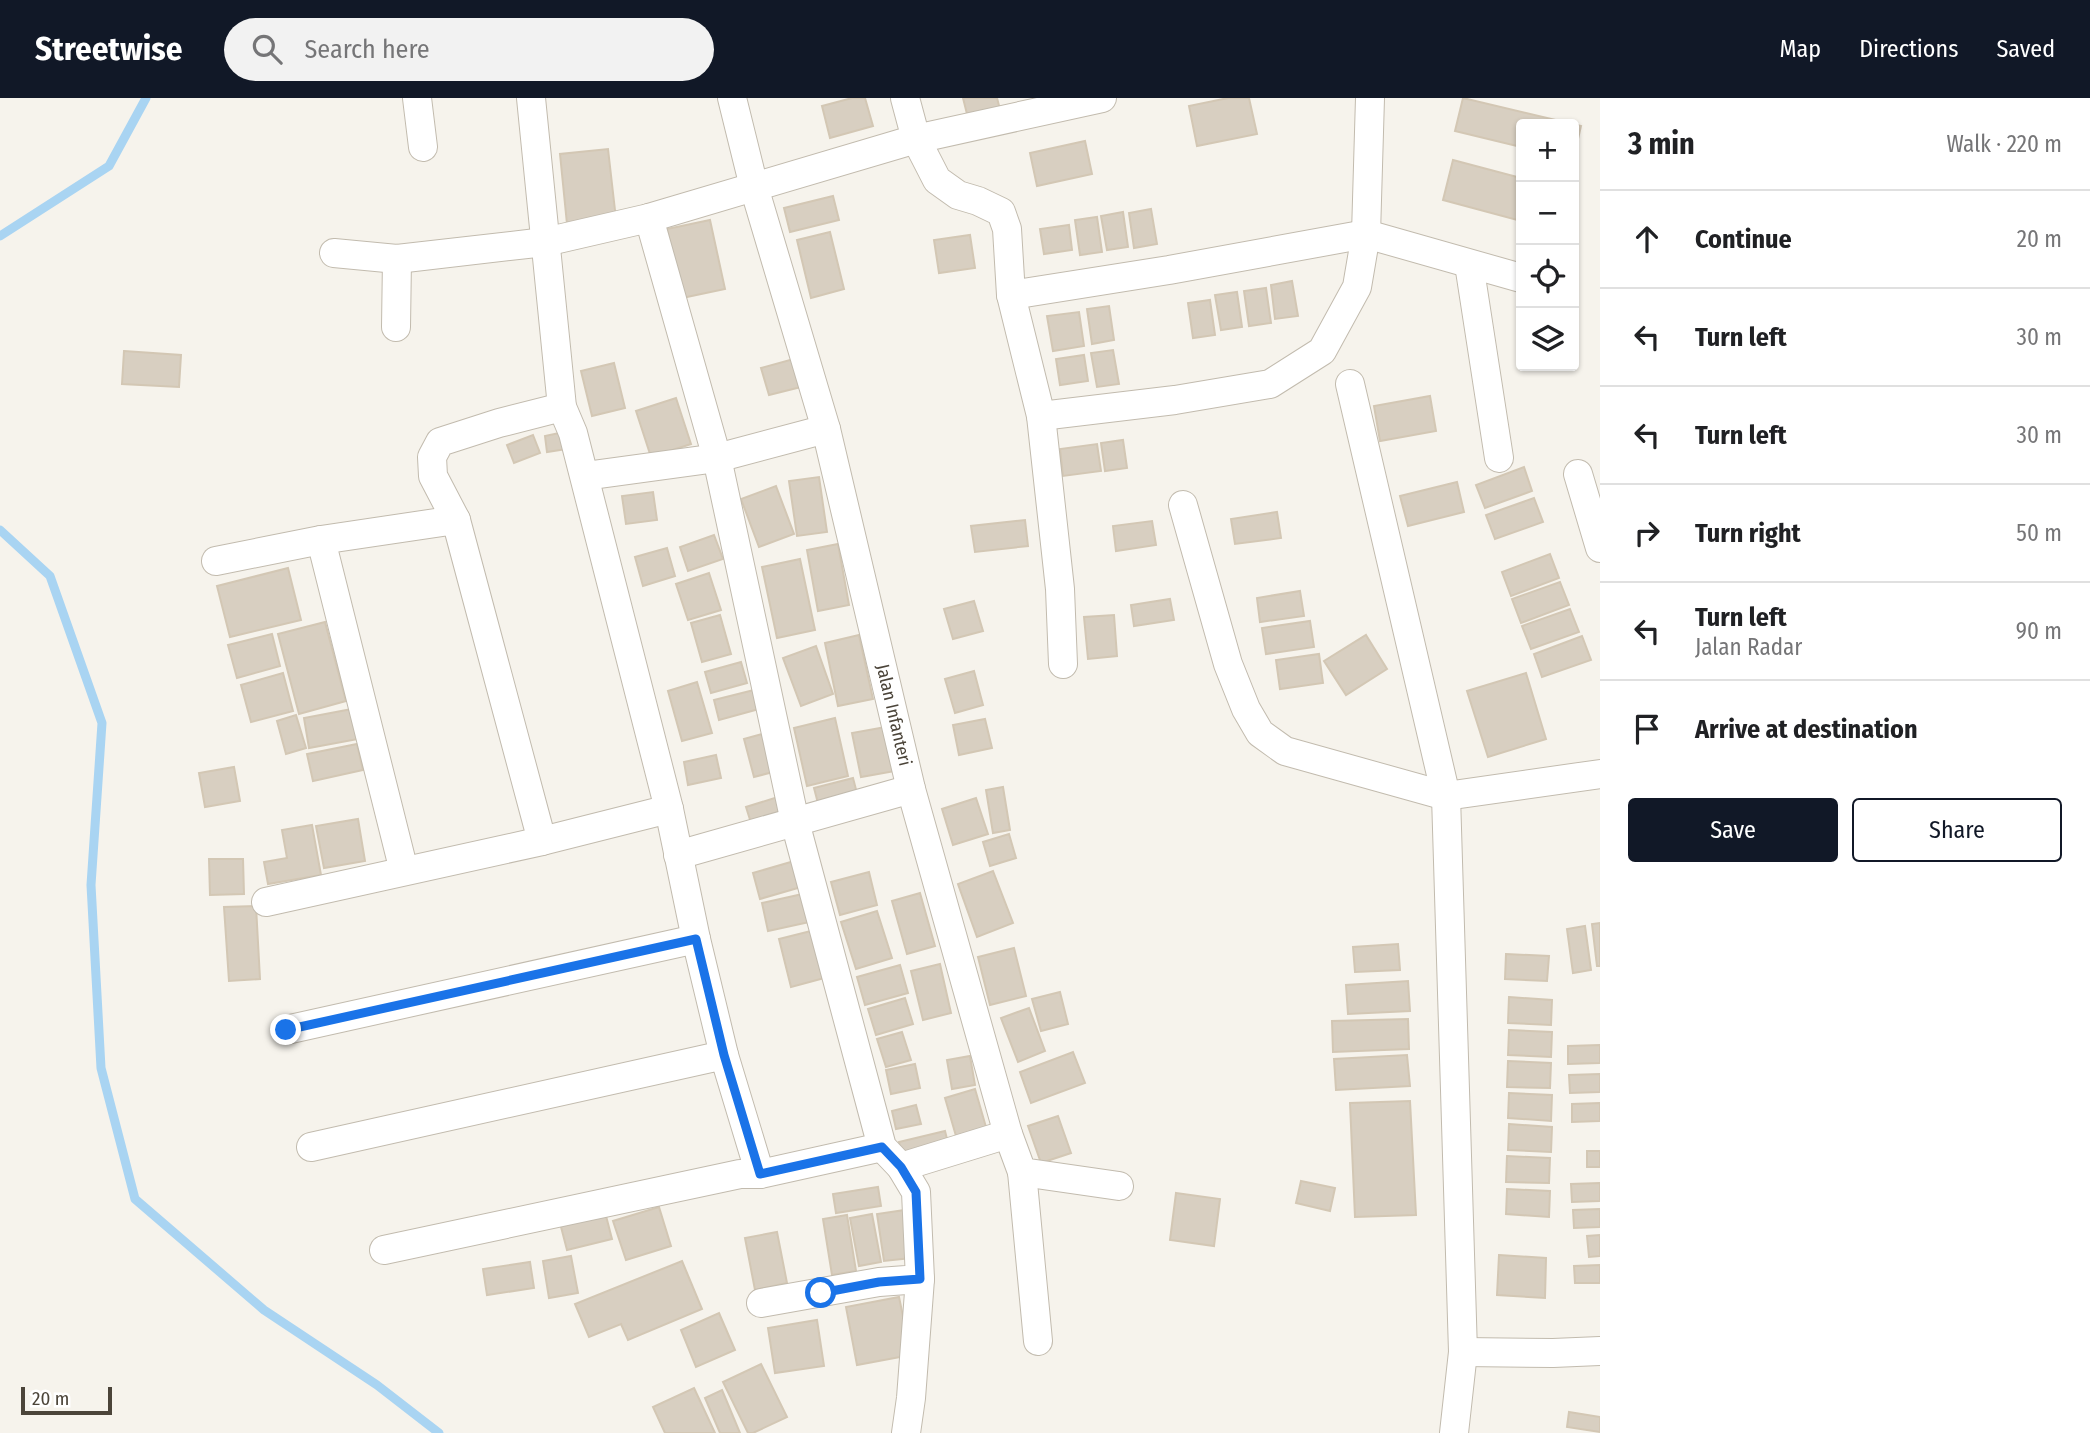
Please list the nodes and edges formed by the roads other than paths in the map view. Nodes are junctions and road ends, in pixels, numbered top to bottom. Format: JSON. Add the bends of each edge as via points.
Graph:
{"nodes":[{"id":1,"x":417,"y":98,"type":"edge"},
{"id":2,"x":531,"y":98,"type":"edge"},
{"id":3,"x":732,"y":98,"type":"edge"},
{"id":4,"x":905,"y":98,"type":"edge"},
{"id":5,"x":1102,"y":98,"type":"edge"},
{"id":6,"x":1370,"y":98,"type":"edge"},
{"id":7,"x":1043,"y":104,"type":"edge"},
{"id":8,"x":916,"y":139,"type":"junction"},
{"id":9,"x":423,"y":147,"type":"dead end"},
{"id":10,"x":754,"y":187,"type":"junction"},
{"id":11,"x":649,"y":218,"type":"junction"},
{"id":12,"x":1366,"y":234,"type":"junction"},
{"id":13,"x":545,"y":242,"type":"junction"},
{"id":14,"x":334,"y":253,"type":"dead end"},
{"id":15,"x":397,"y":259,"type":"junction"},
{"id":16,"x":1469,"y":264,"type":"junction"},
{"id":17,"x":1516,"y":277,"type":"edge"},
{"id":18,"x":1011,"y":295,"type":"junction"},
{"id":19,"x":396,"y":327,"type":"dead end"},
{"id":20,"x":1350,"y":384,"type":"dead end"},
{"id":21,"x":562,"y":407,"type":"junction"},
{"id":22,"x":1041,"y":416,"type":"junction"},
{"id":23,"x":826,"y":429,"type":"junction"},
{"id":24,"x":717,"y":458,"type":"junction"},
{"id":25,"x":1499,"y":458,"type":"dead end"},
{"id":26,"x":1578,"y":474,"type":"dead end"},
{"id":27,"x":585,"y":476,"type":"junction"},
{"id":28,"x":1183,"y":505,"type":"dead end"},
{"id":29,"x":456,"y":520,"type":"junction"},
{"id":30,"x":321,"y":540,"type":"junction"},
{"id":31,"x":1600,"y":548,"type":"edge"},
{"id":32,"x":216,"y":561,"type":"dead end"},
{"id":33,"x":1063,"y":664,"type":"dead end"},
{"id":34,"x":1600,"y":774,"type":"edge"},
{"id":35,"x":911,"y":789,"type":"junction"},
{"id":36,"x":1446,"y":796,"type":"junction"},
{"id":37,"x":669,"y":809,"type":"junction"},
{"id":38,"x":795,"y":822,"type":"junction"},
{"id":39,"x":542,"y":841,"type":"junction"},
{"id":40,"x":678,"y":855,"type":"junction"},
{"id":41,"x":404,"y":871,"type":"junction"},
{"id":42,"x":265,"y":902,"type":"dead end"},
{"id":43,"x":696,"y":939,"type":"junction"},
{"id":44,"x":286,"y":1030,"type":"dead end"},
{"id":45,"x":724,"y":1055,"type":"junction"},
{"id":46,"x":1008,"y":1134,"type":"junction"},
{"id":47,"x":311,"y":1147,"type":"dead end"},
{"id":48,"x":882,"y":1147,"type":"junction"},
{"id":49,"x":901,"y":1167,"type":"junction"},
{"id":50,"x":1022,"y":1172,"type":"junction"},
{"id":51,"x":760,"y":1174,"type":"junction"},
{"id":52,"x":1119,"y":1186,"type":"dead end"},
{"id":53,"x":384,"y":1250,"type":"dead end"},
{"id":54,"x":920,"y":1279,"type":"junction"},
{"id":55,"x":761,"y":1303,"type":"dead end"},
{"id":56,"x":1038,"y":1341,"type":"dead end"},
{"id":57,"x":1600,"y":1351,"type":"edge"},
{"id":58,"x":1463,"y":1352,"type":"junction"},
{"id":59,"x":906,"y":1433,"type":"edge"},
{"id":60,"x":1454,"y":1433,"type":"edge"}],
"edges":[{"from":1,"to":9,"type":"street"},
{"from":2,"to":13,"type":"street"},
{"from":3,"to":10,"type":"street","name":"Jalan Infanteri"},
{"from":4,"to":8,"type":"street"},
{"from":5,"to":7,"type":"street"},
{"from":6,"to":12,"type":"street"},
{"from":7,"to":8,"type":"street"},
{"from":8,"to":10,"type":"street"},
{"from":8,"to":18,"type":"street","via":[[937,180],[958,195],[1002,212]]},
{"from":10,"to":11,"type":"street"},
{"from":10,"to":23,"type":"street","name":"Jalan Infanteri"},
{"from":11,"to":13,"type":"street"},
{"from":11,"to":24,"type":"street"},
{"from":12,"to":16,"type":"street"},
{"from":12,"to":18,"type":"street"},
{"from":12,"to":22,"type":"street","via":[[1357,287],[1322,351],[1270,384]]},
{"from":13,"to":15,"type":"street"},
{"from":13,"to":21,"type":"street"},
{"from":14,"to":15,"type":"street"},
{"from":15,"to":19,"type":"street"},
{"from":16,"to":17,"type":"street"},
{"from":16,"to":25,"type":"street"},
{"from":18,"to":22,"type":"street"},
{"from":20,"to":36,"type":"street"},
{"from":21,"to":27,"type":"street"},
{"from":21,"to":29,"type":"street","via":[[440,442],[432,457],[433,476]]},
{"from":22,"to":33,"type":"street","via":[[1060,589]]},
{"from":23,"to":24,"type":"street"},
{"from":23,"to":35,"type":"street","name":"Jalan Infanteri"},
{"from":24,"to":27,"type":"street"},
{"from":24,"to":38,"type":"street"},
{"from":26,"to":31,"type":"street"},
{"from":27,"to":37,"type":"street"},
{"from":28,"to":36,"type":"street","via":[[1228,664],[1260,733],[1285,751]]},
{"from":29,"to":30,"type":"street"},
{"from":29,"to":39,"type":"street"},
{"from":30,"to":32,"type":"street"},
{"from":30,"to":41,"type":"street"},
{"from":34,"to":36,"type":"street"},
{"from":35,"to":38,"type":"street"},
{"from":35,"to":46,"type":"street","name":"Jalan Infanteri"},
{"from":36,"to":58,"type":"street"},
{"from":37,"to":39,"type":"street"},
{"from":37,"to":40,"type":"street"},
{"from":38,"to":40,"type":"street"},
{"from":38,"to":48,"type":"street"},
{"from":39,"to":41,"type":"street"},
{"from":40,"to":43,"type":"street"},
{"from":41,"to":42,"type":"street"},
{"from":43,"to":44,"type":"street"},
{"from":43,"to":45,"type":"street"},
{"from":45,"to":47,"type":"street"},
{"from":45,"to":51,"type":"street"},
{"from":46,"to":49,"type":"street"},
{"from":46,"to":50,"type":"street","name":"Jalan Infanteri"},
{"from":48,"to":49,"type":"street"},
{"from":48,"to":51,"type":"street"},
{"from":49,"to":54,"type":"street","via":[[916,1192]]},
{"from":50,"to":52,"type":"street"},
{"from":50,"to":56,"type":"street","name":"Jalan Infanteri"},
{"from":51,"to":53,"type":"street","via":[[740,1174]]},
{"from":54,"to":55,"type":"street"},
{"from":54,"to":59,"type":"street"},
{"from":57,"to":58,"type":"street"},
{"from":58,"to":60,"type":"street"}]}
